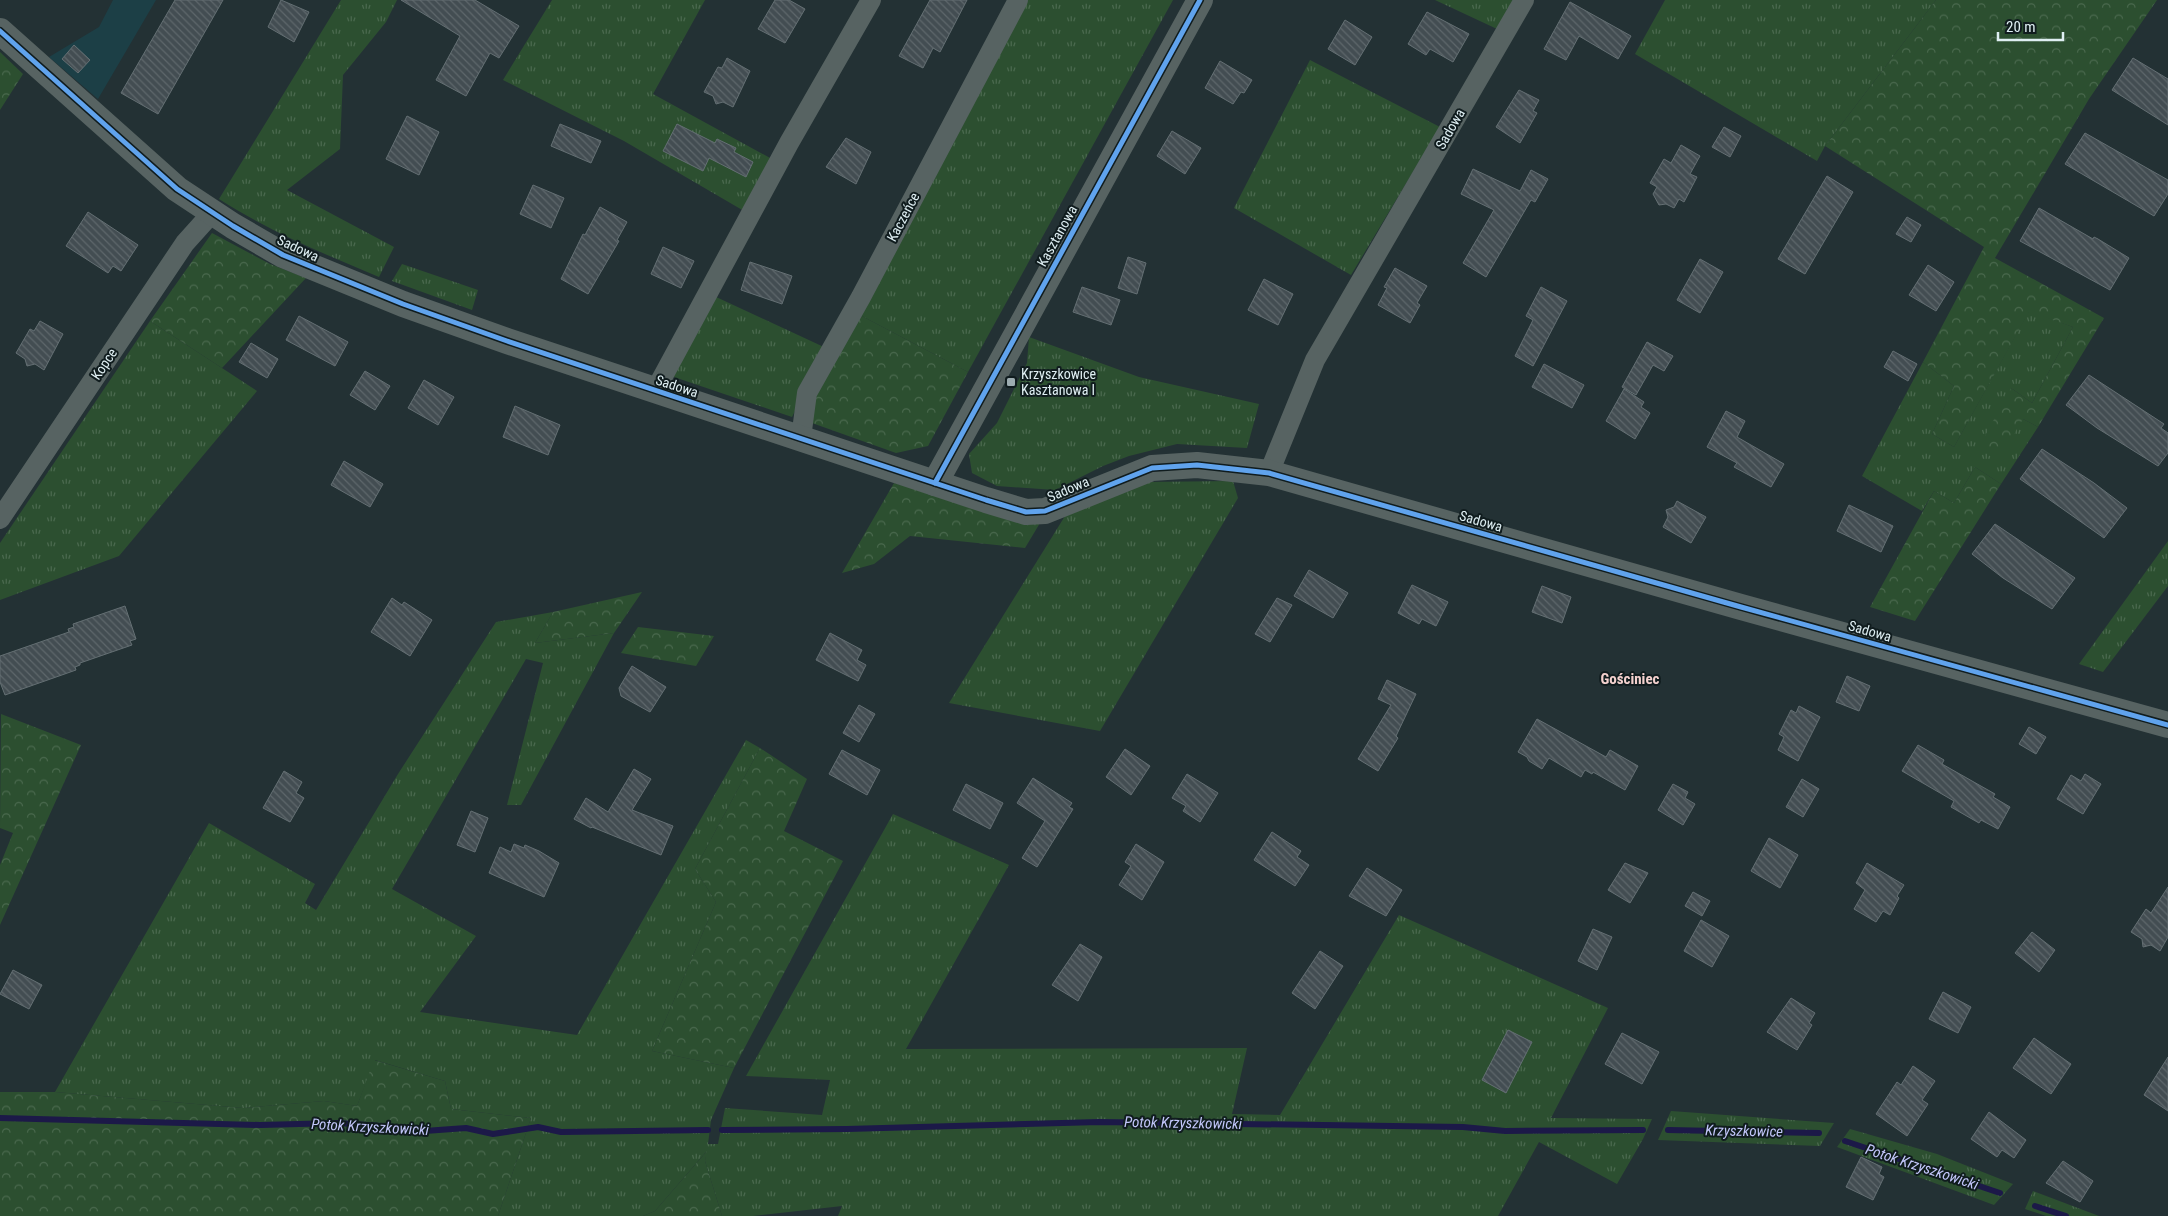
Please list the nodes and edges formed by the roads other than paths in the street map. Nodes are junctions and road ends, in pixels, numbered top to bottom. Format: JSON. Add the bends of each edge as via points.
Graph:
{"nodes":[{"id":1,"x":871,"y":0,"type":"edge"},
{"id":2,"x":1018,"y":0,"type":"edge"},
{"id":3,"x":1200,"y":0,"type":"edge"},
{"id":4,"x":1524,"y":0,"type":"edge"},
{"id":5,"x":0,"y":31,"type":"edge"},
{"id":6,"x":212,"y":213,"type":"junction"},
{"id":7,"x":655,"y":391,"type":"junction"},
{"id":8,"x":801,"y":438,"type":"junction"},
{"id":9,"x":1269,"y":472,"type":"junction"},
{"id":10,"x":935,"y":483,"type":"junction"},
{"id":11,"x":0,"y":519,"type":"edge"},
{"id":12,"x":2168,"y":725,"type":"edge"}],
"edges":[{"from":1,"to":7,"type":"street","via":[[789,143]]},
{"from":2,"to":8,"type":"street","name":"Kaczeńce","via":[[862,296],[807,393]]},
{"from":3,"to":10,"type":"street","name":"Kasztanowa"},
{"from":4,"to":9,"type":"street","name":"Sadowa","via":[[1315,360]]},
{"from":5,"to":6,"type":"street","name":"Sadowa","via":[[177,189]]},
{"from":6,"to":7,"type":"street","name":"Sadowa","via":[[283,255],[326,274]]},
{"from":6,"to":11,"type":"street","name":"Kopce","via":[[185,243]]},
{"from":7,"to":8,"type":"street","name":"Sadowa"},
{"from":8,"to":10,"type":"street","name":"Sadowa"},
{"from":9,"to":10,"type":"street","name":"Sadowa","via":[[1197,465],[1152,468],[1045,511],[1026,512]]},
{"from":9,"to":12,"type":"street","name":"Sadowa"}]}
